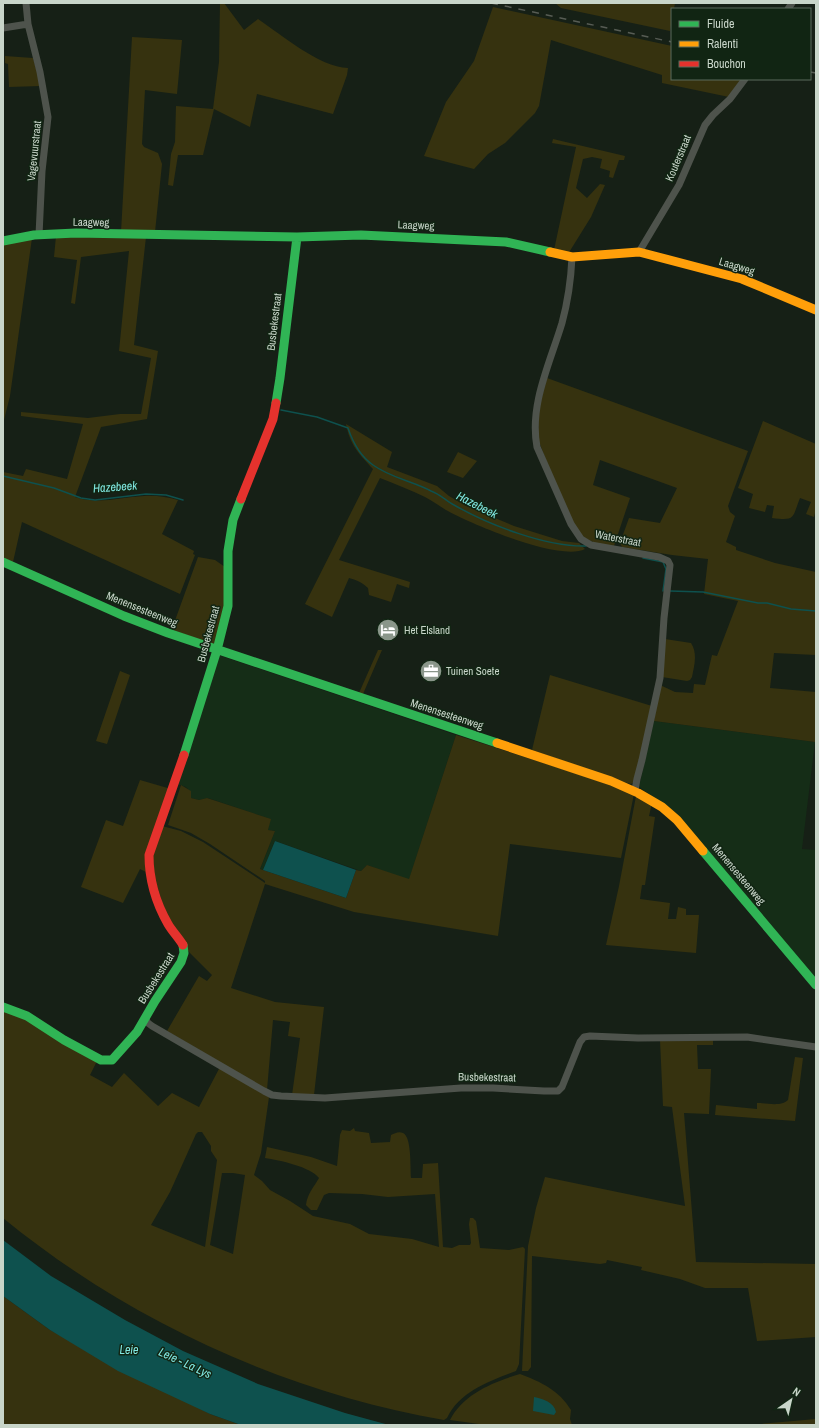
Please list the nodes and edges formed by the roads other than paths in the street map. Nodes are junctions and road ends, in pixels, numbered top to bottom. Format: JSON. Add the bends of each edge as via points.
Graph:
{"nodes":[{"id":1,"x":26,"y":3,"type":"edge"},
{"id":2,"x":28,"y":24,"type":"junction"},
{"id":3,"x":3,"y":28,"type":"edge"},
{"id":4,"x":743,"y":80,"type":"edge"},
{"id":5,"x":39,"y":235,"type":"junction"},
{"id":6,"x":297,"y":237,"type":"junction"},
{"id":7,"x":3,"y":241,"type":"edge"},
{"id":8,"x":639,"y":252,"type":"junction"},
{"id":9,"x":572,"y":257,"type":"junction"},
{"id":10,"x":816,"y":310,"type":"edge"},
{"id":11,"x":3,"y":562,"type":"edge"},
{"id":12,"x":217,"y":650,"type":"junction"},
{"id":13,"x":635,"y":790,"type":"junction"},
{"id":14,"x":816,"y":985,"type":"edge"},
{"id":15,"x":3,"y":1007,"type":"edge"},
{"id":16,"x":145,"y":1018,"type":"junction"},
{"id":17,"x":816,"y":1047,"type":"edge"}],
"edges":[{"from":1,"to":2,"type":"street","name":"Vagevuurstraat"},
{"from":2,"to":3,"type":"street"},
{"from":2,"to":5,"type":"street","name":"Vagevuurstraat","via":[[48,117]]},
{"from":4,"to":8,"type":"street","name":"Kouterstraat","via":[[730,99],[705,124],[679,185]]},
{"from":5,"to":6,"type":"street","name":"Laagweg","via":[[76,233]]},
{"from":5,"to":7,"type":"street","name":"Laagweg"},
{"from":6,"to":9,"type":"street","name":"Laagweg","via":[[361,235],[506,242]]},
{"from":6,"to":12,"type":"street","name":"Busbekestraat","via":[[273,419],[233,520],[228,551],[228,606]]},
{"from":8,"to":9,"type":"street","name":"Laagweg"},
{"from":8,"to":10,"type":"street","name":"Laagweg","via":[[749,281]]},
{"from":9,"to":13,"type":"street","name":"Waterstraat","via":[[566,308],[537,406],[536,439],[539,452],[574,531],[581,539],[591,545],[664,558],[670,565],[660,678]]},
{"from":11,"to":12,"type":"street","name":"Menensesteenweg","via":[[129,618]]},
{"from":12,"to":13,"type":"street","name":"Menensesteenweg"},
{"from":12,"to":16,"type":"street","name":"Busbekestraat","via":[[176,781],[149,855],[148,864],[155,891],[168,924],[184,948],[184,956]]},
{"from":13,"to":14,"type":"street","name":"Menensesteenweg","via":[[652,799],[677,820]]},
{"from":15,"to":16,"type":"street","name":"Busbekestraat","via":[[27,1016],[86,1052],[106,1061],[112,1060],[128,1043]]},
{"from":16,"to":17,"type":"street","name":"Busbekestraat","via":[[152,1026],[264,1091],[294,1097],[325,1098],[461,1088],[558,1091],[562,1087],[580,1042],[584,1037],[590,1036],[747,1037]]}]}
